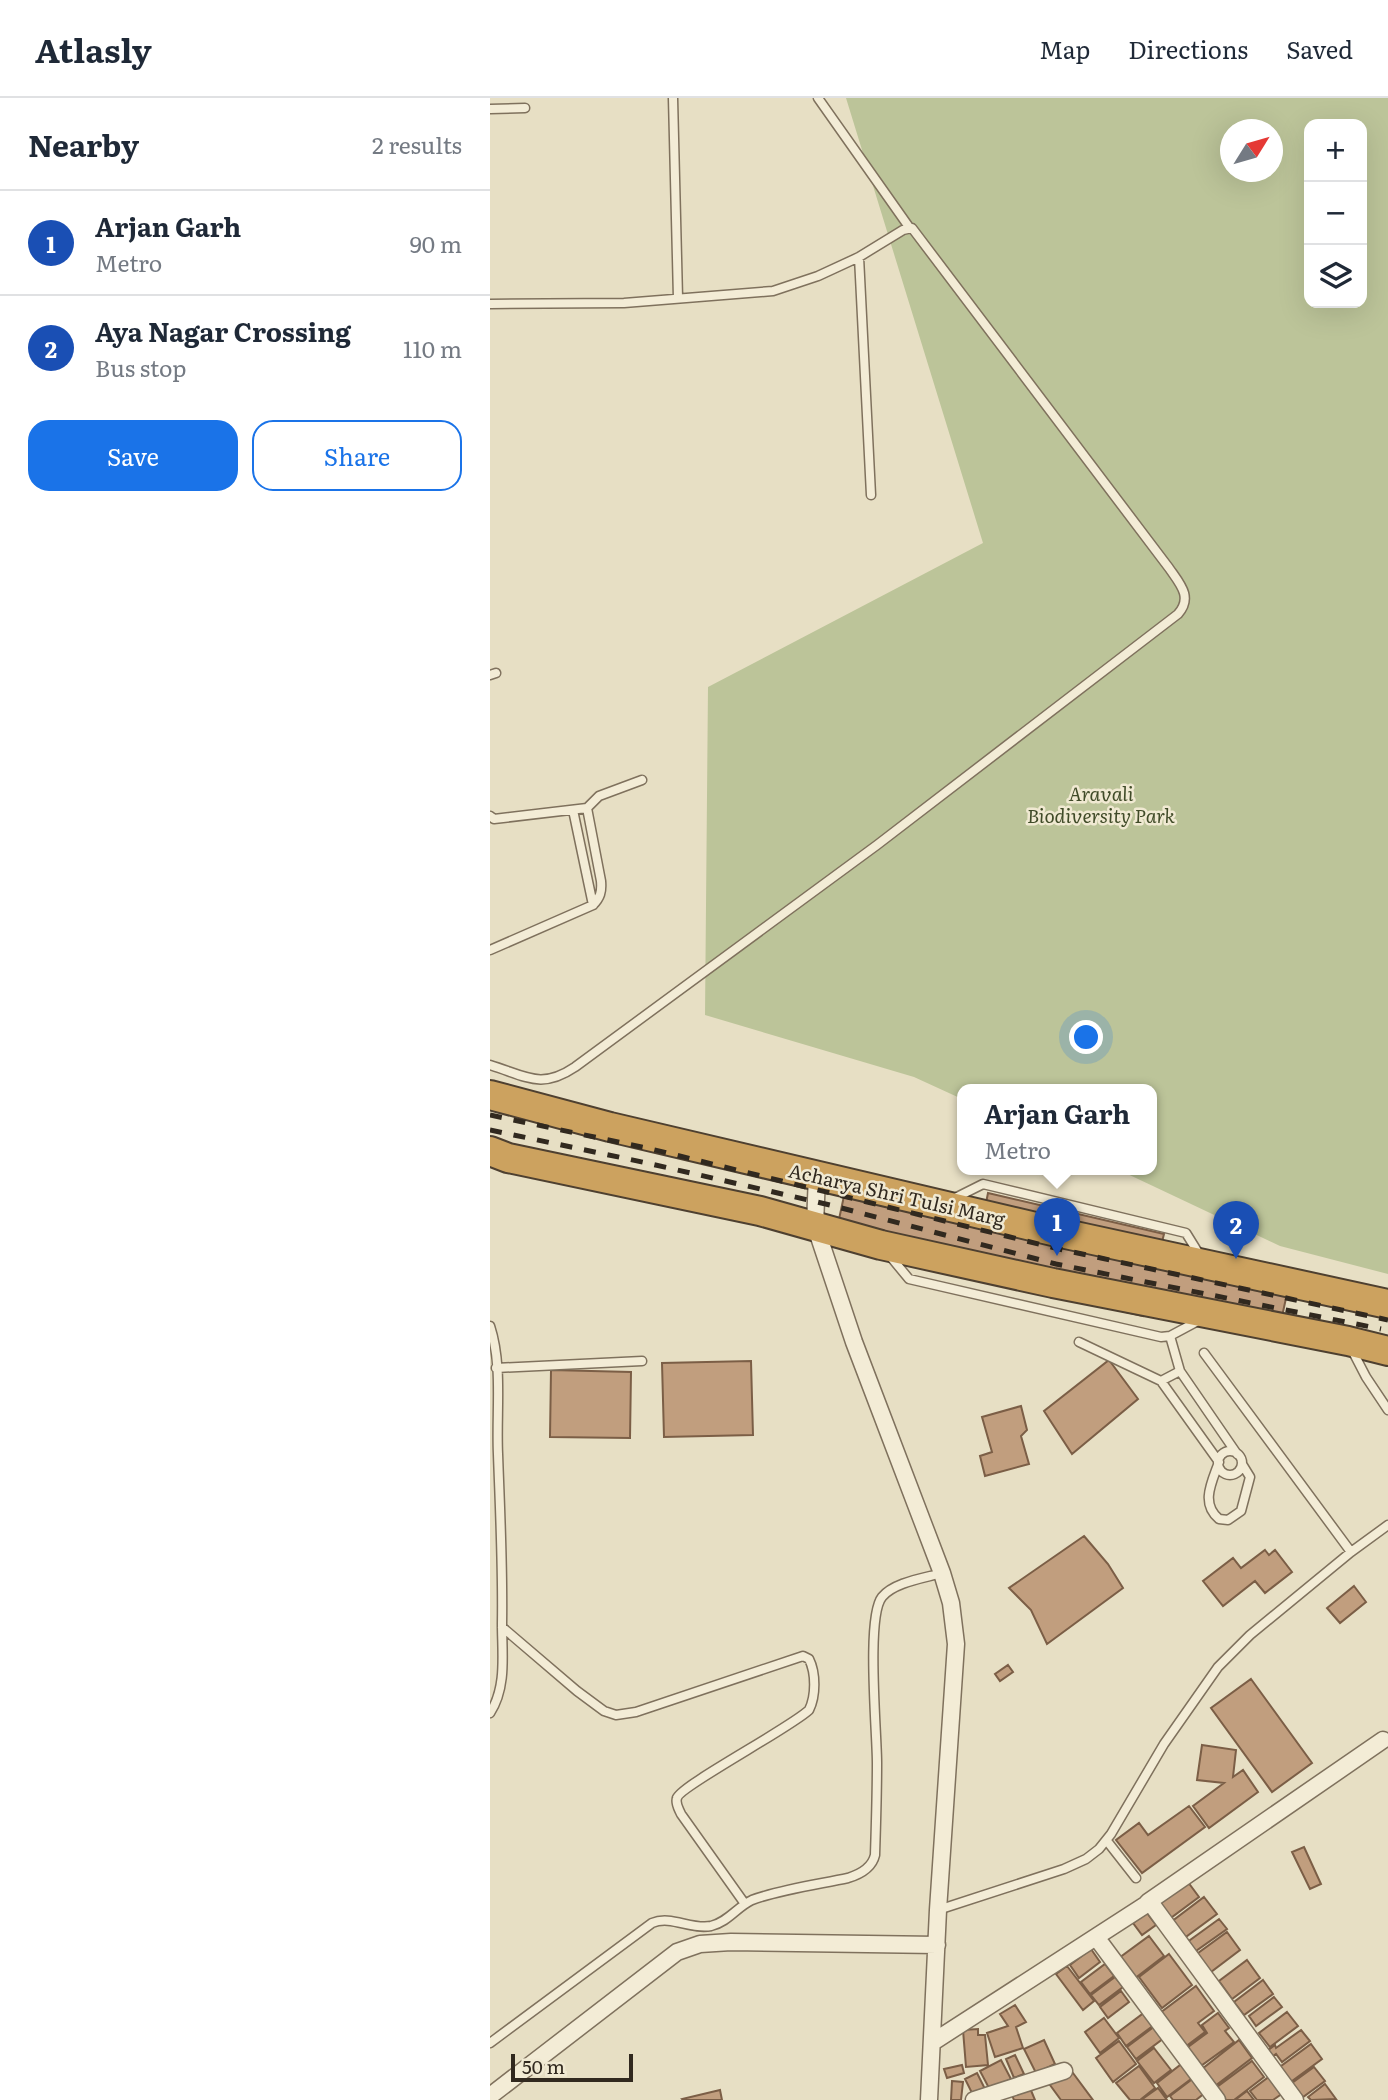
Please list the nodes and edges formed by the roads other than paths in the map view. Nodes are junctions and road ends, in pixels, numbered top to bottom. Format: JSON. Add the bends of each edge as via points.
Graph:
{"nodes":[{"id":1,"x":673,"y":98,"type":"edge"},
{"id":2,"x":818,"y":98,"type":"edge"},
{"id":3,"x":525,"y":108,"type":"dead end"},
{"id":4,"x":490,"y":109,"type":"edge"},
{"id":5,"x":909,"y":227,"type":"junction"},
{"id":6,"x":859,"y":257,"type":"junction"},
{"id":7,"x":678,"y":298,"type":"junction"},
{"id":8,"x":490,"y":304,"type":"edge"},
{"id":9,"x":871,"y":495,"type":"dead end"},
{"id":10,"x":642,"y":780,"type":"dead end"},
{"id":11,"x":587,"y":808,"type":"junction"},
{"id":12,"x":573,"y":810,"type":"junction"},
{"id":13,"x":490,"y":816,"type":"edge"},
{"id":14,"x":593,"y":905,"type":"junction"},
{"id":15,"x":490,"y":950,"type":"edge"},
{"id":16,"x":490,"y":1065,"type":"edge"},
{"id":17,"x":490,"y":1094,"type":"edge"},
{"id":18,"x":490,"y":1151,"type":"edge"},
{"id":19,"x":817,"y":1175,"type":"junction"},
{"id":20,"x":814,"y":1225,"type":"junction"},
{"id":21,"x":881,"y":1245,"type":"junction"},
{"id":22,"x":1388,"y":1304,"type":"edge"},
{"id":23,"x":1210,"y":1315,"type":"junction"},
{"id":24,"x":490,"y":1326,"type":"edge"},
{"id":25,"x":1170,"y":1336,"type":"junction"},
{"id":26,"x":1348,"y":1341,"type":"junction"},
{"id":27,"x":1079,"y":1342,"type":"dead end"},
{"id":28,"x":1388,"y":1351,"type":"edge"},
{"id":29,"x":1204,"y":1353,"type":"dead end"},
{"id":30,"x":642,"y":1361,"type":"dead end"},
{"id":31,"x":496,"y":1368,"type":"junction"},
{"id":32,"x":1180,"y":1371,"type":"junction"},
{"id":33,"x":1161,"y":1381,"type":"junction"},
{"id":34,"x":1388,"y":1410,"type":"edge"},
{"id":35,"x":1237,"y":1454,"type":"junction"},
{"id":36,"x":1219,"y":1462,"type":"junction"},
{"id":37,"x":1242,"y":1464,"type":"junction"},
{"id":38,"x":1388,"y":1525,"type":"edge"},
{"id":39,"x":1351,"y":1552,"type":"junction"},
{"id":40,"x":942,"y":1573,"type":"junction"},
{"id":41,"x":502,"y":1627,"type":"junction"},
{"id":42,"x":490,"y":1713,"type":"edge"},
{"id":43,"x":1383,"y":1740,"type":"dead end"},
{"id":44,"x":1107,"y":1842,"type":"junction"},
{"id":45,"x":1136,"y":1878,"type":"dead end"},
{"id":46,"x":1148,"y":1902,"type":"junction"},
{"id":47,"x":745,"y":1904,"type":"junction"},
{"id":48,"x":937,"y":1910,"type":"junction"},
{"id":49,"x":1096,"y":1937,"type":"junction"},
{"id":50,"x":937,"y":1945,"type":"junction"},
{"id":51,"x":933,"y":2042,"type":"junction"},
{"id":52,"x":490,"y":2043,"type":"edge"},
{"id":53,"x":1064,"y":2071,"type":"dead end"},
{"id":54,"x":490,"y":2096,"type":"edge"},
{"id":55,"x":929,"y":2100,"type":"edge"},
{"id":56,"x":974,"y":2100,"type":"edge"},
{"id":57,"x":1217,"y":2100,"type":"edge"},
{"id":58,"x":1295,"y":2100,"type":"edge"}],
"edges":[{"from":1,"to":7,"type":"lane"},
{"from":2,"to":5,"type":"lane"},
{"from":3,"to":4,"type":"lane"},
{"from":5,"to":6,"type":"lane"},
{"from":5,"to":16,"type":"lane","via":[[1169,568],[1184,589],[1183,608],[877,845],[562,1076],[542,1081]]},
{"from":6,"to":7,"type":"lane","via":[[784,289]]},
{"from":6,"to":9,"type":"lane"},
{"from":7,"to":8,"type":"lane"},
{"from":10,"to":11,"type":"lane","via":[[600,796]]},
{"from":11,"to":12,"type":"lane"},
{"from":11,"to":14,"type":"lane","via":[[602,890]]},
{"from":12,"to":13,"type":"lane"},
{"from":12,"to":14,"type":"lane"},
{"from":14,"to":15,"type":"lane"},
{"from":17,"to":19,"type":"highway","name":"Acharya Shri Tulsi Marg"},
{"from":18,"to":20,"type":"highway"},
{"from":19,"to":20,"type":"street"},
{"from":19,"to":22,"type":"highway","name":"Acharya Shri Tulsi Marg"},
{"from":20,"to":21,"type":"highway"},
{"from":20,"to":40,"type":"street"},
{"from":21,"to":23,"type":"highway"},
{"from":21,"to":25,"type":"lane","via":[[909,1279],[1161,1338]]},
{"from":23,"to":25,"type":"lane"},
{"from":23,"to":26,"type":"highway"},
{"from":24,"to":31,"type":"lane"},
{"from":25,"to":32,"type":"lane"},
{"from":26,"to":28,"type":"highway"},
{"from":26,"to":34,"type":"lane"},
{"from":27,"to":33,"type":"lane"},
{"from":29,"to":39,"type":"lane"},
{"from":30,"to":31,"type":"lane"},
{"from":31,"to":41,"type":"lane"},
{"from":32,"to":33,"type":"lane"},
{"from":32,"to":35,"type":"lane"},
{"from":33,"to":36,"type":"lane"},
{"from":35,"to":36,"type":"lane","via":[[1226,1452]]},
{"from":35,"to":37,"type":"lane"},
{"from":36,"to":37,"type":"lane","via":[[1222,1472],[1229,1475],[1237,1474]]},
{"from":36,"to":37,"type":"lane","via":[[1208,1505],[1219,1519],[1228,1520],[1241,1511],[1250,1477]]},
{"from":38,"to":39,"type":"lane"},
{"from":39,"to":44,"type":"lane","via":[[1218,1667],[1164,1744]]},
{"from":40,"to":47,"type":"lane","via":[[891,1590],[883,1595],[877,1610],[874,1861],[855,1876]]},
{"from":40,"to":48,"type":"street","via":[[956,1644]]},
{"from":41,"to":42,"type":"lane","via":[[501,1680]]},
{"from":41,"to":47,"type":"lane","via":[[577,1691],[616,1715],[803,1656],[809,1659],[813,1699],[809,1710],[685,1788],[677,1798],[681,1814]]},
{"from":43,"to":46,"type":"street"},
{"from":44,"to":45,"type":"lane"},
{"from":44,"to":48,"type":"lane","via":[[1064,1869]]},
{"from":46,"to":49,"type":"street"},
{"from":46,"to":58,"type":"street"},
{"from":47,"to":52,"type":"lane","via":[[713,1925],[659,1920],[646,1926]]},
{"from":48,"to":50,"type":"street"},
{"from":49,"to":51,"type":"street"},
{"from":49,"to":57,"type":"street"},
{"from":50,"to":51,"type":"street"},
{"from":50,"to":54,"type":"street","via":[[731,1942],[690,1946]]},
{"from":51,"to":55,"type":"street"},
{"from":53,"to":56,"type":"street"}]}
